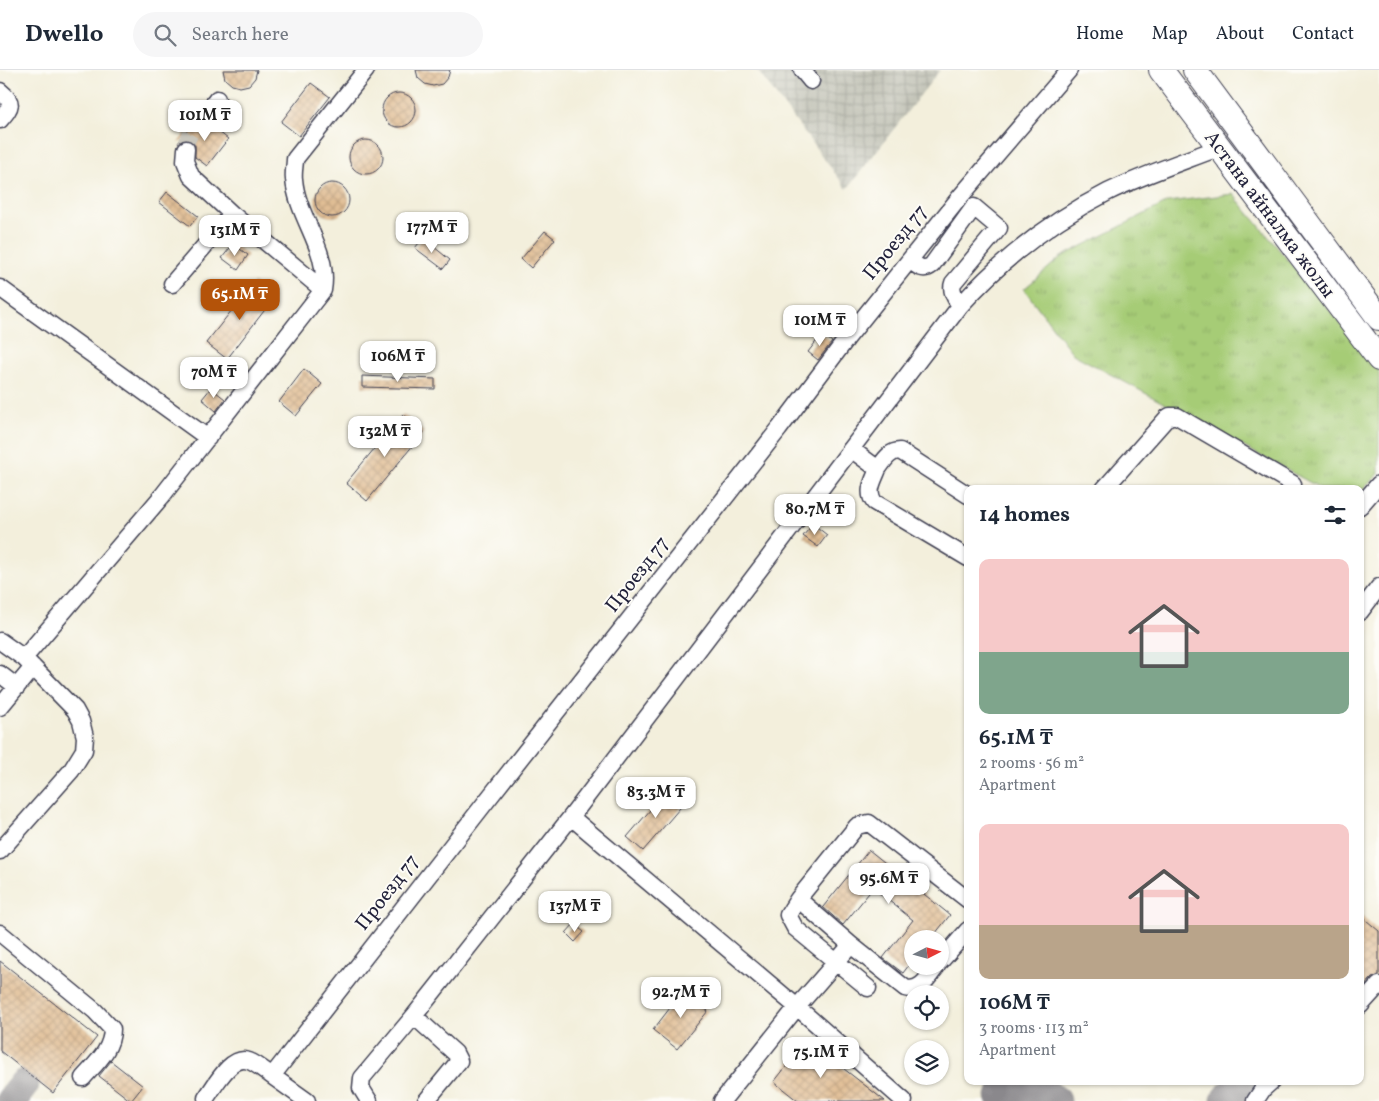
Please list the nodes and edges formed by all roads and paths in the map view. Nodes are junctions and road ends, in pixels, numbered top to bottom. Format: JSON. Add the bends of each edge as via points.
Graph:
{"nodes":[{"id":1,"x":366,"y":70,"type":"edge"},
{"id":2,"x":1069,"y":70,"type":"edge"},
{"id":3,"x":1161,"y":70,"type":"edge"},
{"id":4,"x":1194,"y":70,"type":"edge"},
{"id":5,"x":0,"y":91,"type":"edge"},
{"id":6,"x":217,"y":99,"type":"dead end"},
{"id":7,"x":202,"y":119,"type":"tunnel mouth"},
{"id":8,"x":0,"y":120,"type":"edge"},
{"id":9,"x":1218,"y":148,"type":"junction"},
{"id":10,"x":186,"y":149,"type":"tunnel mouth"},
{"id":11,"x":960,"y":197,"type":"junction"},
{"id":12,"x":974,"y":207,"type":"junction"},
{"id":13,"x":232,"y":214,"type":"junction"},
{"id":14,"x":999,"y":228,"type":"junction"},
{"id":15,"x":1020,"y":247,"type":"junction"},
{"id":16,"x":910,"y":260,"type":"junction"},
{"id":17,"x":172,"y":284,"type":"dead end"},
{"id":18,"x":0,"y":288,"type":"edge"},
{"id":19,"x":324,"y":290,"type":"junction"},
{"id":20,"x":960,"y":306,"type":"junction"},
{"id":21,"x":1379,"y":318,"type":"edge"},
{"id":22,"x":1379,"y":359,"type":"edge"},
{"id":23,"x":208,"y":438,"type":"junction"},
{"id":24,"x":851,"y":448,"type":"junction"},
{"id":25,"x":878,"y":469,"type":"junction"},
{"id":26,"x":1293,"y":484,"type":"dead end"},
{"id":27,"x":1379,"y":484,"type":"edge"},
{"id":28,"x":1108,"y":485,"type":"edge"},
{"id":29,"x":964,"y":492,"type":"edge"},
{"id":30,"x":1364,"y":501,"type":"edge"},
{"id":31,"x":964,"y":556,"type":"edge"},
{"id":32,"x":1379,"y":587,"type":"edge"},
{"id":33,"x":1364,"y":607,"type":"edge"},
{"id":34,"x":0,"y":641,"type":"edge"},
{"id":35,"x":29,"y":662,"type":"junction"},
{"id":36,"x":0,"y":674,"type":"edge"},
{"id":37,"x":17,"y":687,"type":"junction"},
{"id":38,"x":0,"y":707,"type":"edge"},
{"id":39,"x":571,"y":817,"type":"junction"},
{"id":40,"x":0,"y":851,"type":"edge"},
{"id":41,"x":964,"y":897,"type":"edge"},
{"id":42,"x":798,"y":900,"type":"junction"},
{"id":43,"x":0,"y":933,"type":"edge"},
{"id":44,"x":964,"y":935,"type":"edge"},
{"id":45,"x":851,"y":945,"type":"junction"},
{"id":46,"x":949,"y":952,"type":"edge"},
{"id":47,"x":837,"y":962,"type":"junction"},
{"id":48,"x":930,"y":975,"type":"edge"},
{"id":49,"x":1379,"y":985,"type":"edge"},
{"id":50,"x":868,"y":988,"type":"dead end"},
{"id":51,"x":1364,"y":1002,"type":"edge"},
{"id":52,"x":797,"y":1007,"type":"junction"},
{"id":53,"x":414,"y":1016,"type":"junction"},
{"id":54,"x":272,"y":1076,"type":"junction"},
{"id":55,"x":83,"y":1078,"type":"dead end"},
{"id":56,"x":1268,"y":1085,"type":"edge"},
{"id":57,"x":206,"y":1098,"type":"dead end"},
{"id":58,"x":307,"y":1101,"type":"edge"},
{"id":59,"x":369,"y":1101,"type":"edge"},
{"id":60,"x":426,"y":1101,"type":"edge"},
{"id":61,"x":722,"y":1101,"type":"edge"},
{"id":62,"x":904,"y":1101,"type":"edge"},
{"id":63,"x":1255,"y":1101,"type":"edge"}],
"edges":[{"from":1,"to":19,"type":"lane","via":[[295,159],[293,178],[323,262]]},
{"from":2,"to":11,"type":"lane","name":"Проезд 77"},
{"from":3,"to":9,"type":"highway","name":"Астана айналма жолы"},
{"from":4,"to":21,"type":"highway","name":"Астана айналма жолы"},
{"from":5,"to":8,"type":"lane","via":[[10,100],[9,109]]},
{"from":6,"to":7,"type":"lane"},
{"from":9,"to":15,"type":"lane","via":[[1110,191],[1073,211]]},
{"from":9,"to":22,"type":"highway","name":"Астана айналма жолы"},
{"from":10,"to":13,"type":"lane","via":[[185,161],[191,176]]},
{"from":11,"to":12,"type":"lane"},
{"from":11,"to":16,"type":"lane","name":"Проезд 77"},
{"from":12,"to":14,"type":"lane"},
{"from":12,"to":16,"type":"lane","via":[[929,268],[921,268]]},
{"from":13,"to":17,"type":"lane"},
{"from":13,"to":19,"type":"lane"},
{"from":14,"to":15,"type":"lane"},
{"from":14,"to":20,"type":"lane","via":[[953,283]]},
{"from":15,"to":20,"type":"lane"},
{"from":16,"to":54,"type":"lane","name":"Проезд 77"},
{"from":18,"to":23,"type":"lane"},
{"from":19,"to":23,"type":"lane"},
{"from":20,"to":24,"type":"lane"},
{"from":23,"to":35,"type":"lane"},
{"from":24,"to":25,"type":"lane"},
{"from":24,"to":39,"type":"lane"},
{"from":25,"to":29,"type":"lane","via":[[889,454],[900,451]]},
{"from":25,"to":31,"type":"lane","via":[[870,487],[874,502]]},
{"from":26,"to":28,"type":"lane","via":[[1173,416],[1167,418]]},
{"from":27,"to":30,"type":"lane"},
{"from":32,"to":33,"type":"lane"},
{"from":34,"to":35,"type":"lane"},
{"from":35,"to":37,"type":"lane"},
{"from":35,"to":40,"type":"lane","via":[[82,721],[84,750],[71,771]]},
{"from":36,"to":37,"type":"lane"},
{"from":37,"to":38,"type":"lane"},
{"from":39,"to":52,"type":"lane"},
{"from":39,"to":53,"type":"lane"},
{"from":41,"to":42,"type":"lane","via":[[870,824],[857,826]]},
{"from":42,"to":45,"type":"lane"},
{"from":42,"to":47,"type":"lane","via":[[788,915],[795,928]]},
{"from":43,"to":55,"type":"lane","via":[[95,1011],[112,1029],[108,1049]]},
{"from":44,"to":46,"type":"lane"},
{"from":45,"to":47,"type":"lane"},
{"from":45,"to":48,"type":"lane","via":[[909,990],[920,987]]},
{"from":47,"to":50,"type":"lane"},
{"from":47,"to":52,"type":"lane"},
{"from":49,"to":51,"type":"lane"},
{"from":52,"to":61,"type":"lane"},
{"from":52,"to":62,"type":"lane"},
{"from":53,"to":59,"type":"lane","via":[[362,1078],[361,1088]]},
{"from":53,"to":60,"type":"lane","via":[[455,1052],[459,1061]]},
{"from":54,"to":57,"type":"lane","via":[[248,1061],[239,1060],[230,1065]]},
{"from":54,"to":58,"type":"lane"},
{"from":56,"to":63,"type":"lane"}]}
